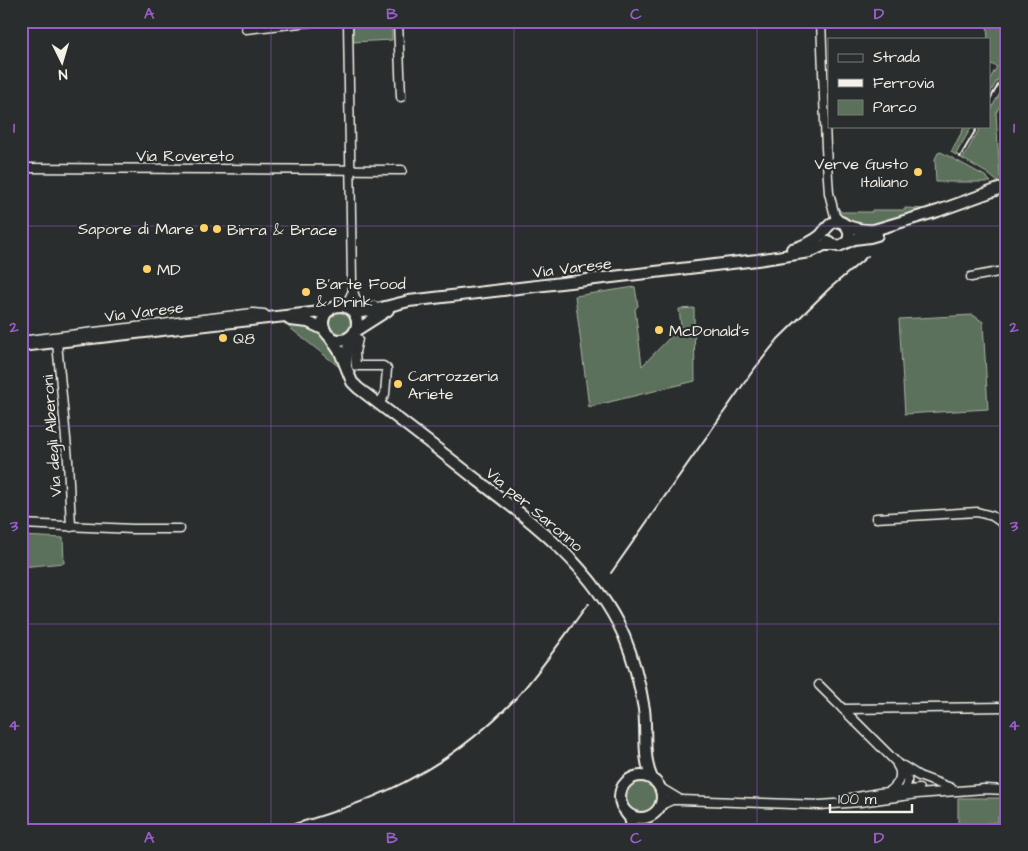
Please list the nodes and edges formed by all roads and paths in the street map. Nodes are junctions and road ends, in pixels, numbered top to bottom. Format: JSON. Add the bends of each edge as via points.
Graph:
{"nodes":[{"id":1,"x":319,"y":21,"type":"edge"},
{"id":2,"x":348,"y":21,"type":"edge"},
{"id":3,"x":398,"y":21,"type":"edge"},
{"id":4,"x":821,"y":21,"type":"edge"},
{"id":5,"x":246,"y":29,"type":"dead end"},
{"id":6,"x":400,"y":97,"type":"dead end"},
{"id":7,"x":21,"y":168,"type":"edge"},
{"id":8,"x":350,"y":169,"type":"junction"},
{"id":9,"x":402,"y":170,"type":"dead end"},
{"id":10,"x":1007,"y":186,"type":"edge"},
{"id":11,"x":831,"y":203,"type":"junction"},
{"id":12,"x":930,"y":212,"type":"junction"},
{"id":13,"x":845,"y":225,"type":"junction"},
{"id":14,"x":828,"y":226,"type":"junction"},
{"id":15,"x":847,"y":242,"type":"junction"},
{"id":16,"x":832,"y":245,"type":"junction"},
{"id":17,"x":737,"y":262,"type":"junction"},
{"id":18,"x":1007,"y":273,"type":"edge"},
{"id":19,"x":971,"y":277,"type":"dead end"},
{"id":20,"x":353,"y":290,"type":"junction"},
{"id":21,"x":409,"y":301,"type":"junction"},
{"id":22,"x":386,"y":306,"type":"junction"},
{"id":23,"x":349,"y":310,"type":"junction"},
{"id":24,"x":329,"y":311,"type":"junction"},
{"id":25,"x":269,"y":318,"type":"junction"},
{"id":26,"x":327,"y":334,"type":"junction"},
{"id":27,"x":355,"y":335,"type":"junction"},
{"id":28,"x":57,"y":343,"type":"junction"},
{"id":29,"x":21,"y":344,"type":"edge"},
{"id":30,"x":346,"y":366,"type":"junction"},
{"id":31,"x":379,"y":404,"type":"junction"},
{"id":32,"x":876,"y":518,"type":"dead end"},
{"id":33,"x":21,"y":524,"type":"edge"},
{"id":34,"x":1004,"y":524,"type":"edge"},
{"id":35,"x":71,"y":526,"type":"junction"},
{"id":36,"x":180,"y":529,"type":"dead end"},
{"id":37,"x":820,"y":685,"type":"dead end"},
{"id":38,"x":1007,"y":706,"type":"edge"},
{"id":39,"x":843,"y":709,"type":"junction"},
{"id":40,"x":646,"y":749,"type":"junction"},
{"id":41,"x":895,"y":761,"type":"junction"},
{"id":42,"x":631,"y":778,"type":"junction"},
{"id":43,"x":656,"y":784,"type":"junction"},
{"id":44,"x":951,"y":788,"type":"junction"},
{"id":45,"x":981,"y":789,"type":"junction"},
{"id":46,"x":1007,"y":790,"type":"edge"},
{"id":47,"x":890,"y":792,"type":"junction"},
{"id":48,"x":902,"y":793,"type":"junction"},
{"id":49,"x":681,"y":800,"type":"junction"},
{"id":50,"x":826,"y":804,"type":"junction"},
{"id":51,"x":661,"y":805,"type":"junction"},
{"id":52,"x":626,"y":812,"type":"junction"},
{"id":53,"x":645,"y":818,"type":"junction"},
{"id":54,"x":634,"y":830,"type":"edge"}],
"edges":[{"from":1,"to":5,"type":"street"},
{"from":2,"to":8,"type":"street"},
{"from":3,"to":6,"type":"street"},
{"from":4,"to":11,"type":"street"},
{"from":7,"to":8,"type":"street","name":"Via Rovereto"},
{"from":8,"to":9,"type":"street","name":"Via Rovereto"},
{"from":8,"to":20,"type":"street"},
{"from":10,"to":12,"type":"main road"},
{"from":11,"to":13,"type":"street","via":[[835,216]]},
{"from":11,"to":14,"type":"street"},
{"from":12,"to":13,"type":"main road","via":[[874,230]]},
{"from":12,"to":15,"type":"main road","via":[[876,235]]},
{"from":13,"to":14,"type":"main road","via":[[837,222]]},
{"from":13,"to":15,"type":"main road","via":[[850,233]]},
{"from":14,"to":16,"type":"main road","via":[[826,238]]},
{"from":14,"to":17,"type":"main road","name":"Via Varese","via":[[818,237],[802,246]]},
{"from":15,"to":16,"type":"main road"},
{"from":16,"to":17,"type":"main road","name":"Via Varese","via":[[810,252]]},
{"from":17,"to":21,"type":"main road","name":"Via Varese"},
{"from":18,"to":19,"type":"street"},
{"from":20,"to":22,"type":"street","via":[[360,305],[368,308]]},
{"from":20,"to":23,"type":"street"},
{"from":21,"to":22,"type":"main road","name":"Via Varese"},
{"from":21,"to":27,"type":"main road","name":"Via Varese","via":[[379,315]]},
{"from":22,"to":23,"type":"main road","name":"Via Varese","via":[[369,311]]},
{"from":23,"to":24,"type":"main road","via":[[336,307]]},
{"from":23,"to":27,"type":"main road","via":[[358,323]]},
{"from":24,"to":25,"type":"main road","name":"Via Varese"},
{"from":24,"to":26,"type":"main road","via":[[324,320]]},
{"from":25,"to":26,"type":"main road","name":"Via Varese","via":[[308,322]]},
{"from":25,"to":28,"type":"main road","name":"Via Varese"},
{"from":25,"to":29,"type":"street","name":"Via Varese","via":[[253,313],[28,340]]},
{"from":26,"to":27,"type":"main road","via":[[342,340]]},
{"from":26,"to":30,"type":"main road","name":"Via per Saronno"},
{"from":27,"to":30,"type":"main road","via":[[347,352]]},
{"from":27,"to":31,"type":"street","via":[[356,366],[383,366],[387,369],[385,394]]},
{"from":28,"to":29,"type":"main road","name":"Via Varese"},
{"from":28,"to":35,"type":"street","name":"Via degli Alberoni"},
{"from":30,"to":31,"type":"main road","name":"Via per Saronno","via":[[352,382]]},
{"from":31,"to":40,"type":"main road","name":"Via per Saronno","via":[[520,513],[553,541],[590,580],[610,610],[630,653],[642,701]]},
{"from":32,"to":34,"type":"street","via":[[977,512]]},
{"from":33,"to":35,"type":"street"},
{"from":35,"to":36,"type":"street"},
{"from":37,"to":39,"type":"street"},
{"from":38,"to":39,"type":"street"},
{"from":39,"to":41,"type":"street"},
{"from":40,"to":42,"type":"main road","name":"Via per Saronno","via":[[639,770]]},
{"from":40,"to":43,"type":"main road","name":"Via per Saronno","via":[[650,774]]},
{"from":41,"to":44,"type":"street","via":[[919,776]]},
{"from":41,"to":47,"type":"street","via":[[900,768],[900,778]]},
{"from":41,"to":48,"type":"street","via":[[908,779]]},
{"from":42,"to":43,"type":"main road","via":[[644,776]]},
{"from":42,"to":52,"type":"main road","via":[[620,791],[620,803]]},
{"from":43,"to":49,"type":"street"},
{"from":43,"to":51,"type":"main road","via":[[662,796]]},
{"from":44,"to":45,"type":"street"},
{"from":44,"to":48,"type":"street"},
{"from":45,"to":46,"type":"street"},
{"from":45,"to":48,"type":"street"},
{"from":47,"to":48,"type":"street"},
{"from":47,"to":50,"type":"street"},
{"from":48,"to":50,"type":"street","via":[[860,802]]},
{"from":49,"to":50,"type":"street"},
{"from":49,"to":51,"type":"street"},
{"from":51,"to":53,"type":"main road","via":[[653,815]]},
{"from":52,"to":53,"type":"main road","via":[[634,818]]},
{"from":52,"to":54,"type":"main road"},
{"from":53,"to":54,"type":"main road"}]}
